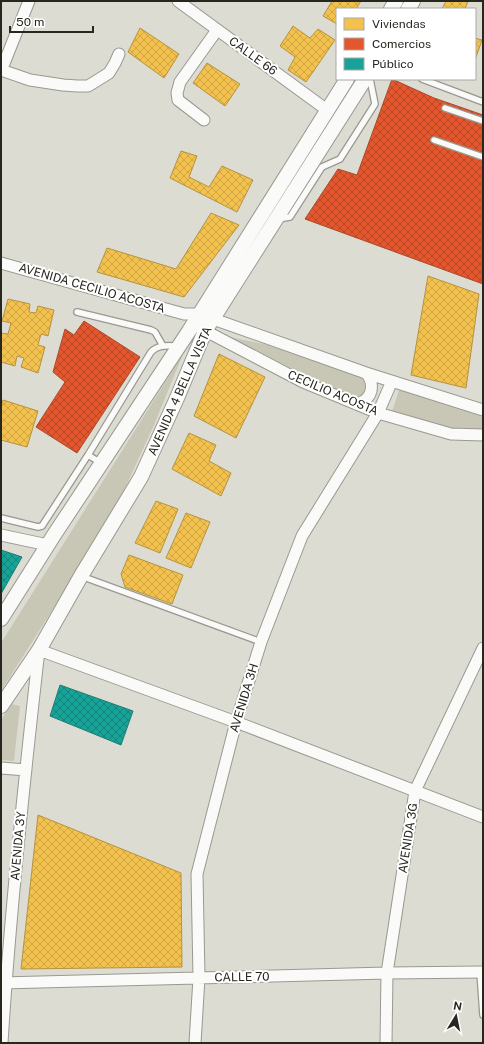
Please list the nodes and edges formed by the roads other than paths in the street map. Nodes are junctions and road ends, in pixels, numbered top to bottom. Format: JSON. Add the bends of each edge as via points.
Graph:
{"nodes":[{"id":1,"x":29,"y":1,"type":"edge"},
{"id":2,"x":178,"y":1,"type":"edge"},
{"id":3,"x":217,"y":30,"type":"junction"},
{"id":4,"x":5,"y":49,"type":"edge"},
{"id":5,"x":119,"y":54,"type":"dead end"},
{"id":6,"x":1,"y":71,"type":"edge"},
{"id":7,"x":346,"y":80,"type":"edge"},
{"id":8,"x":364,"y":80,"type":"edge"},
{"id":9,"x":370,"y":80,"type":"edge"},
{"id":10,"x":425,"y":80,"type":"edge"},
{"id":11,"x":483,"y":102,"type":"edge"},
{"id":12,"x":445,"y":108,"type":"dead end"},
{"id":13,"x":327,"y":110,"type":"junction"},
{"id":14,"x":204,"y":120,"type":"dead end"},
{"id":15,"x":483,"y":121,"type":"edge"},
{"id":16,"x":434,"y":140,"type":"dead end"},
{"id":17,"x":483,"y":157,"type":"edge"},
{"id":18,"x":276,"y":220,"type":"junction"},
{"id":19,"x":1,"y":263,"type":"edge"},
{"id":20,"x":77,"y":312,"type":"dead end"},
{"id":21,"x":199,"y":320,"type":"junction"},
{"id":22,"x":163,"y":346,"type":"junction"},
{"id":23,"x":179,"y":346,"type":"junction"},
{"id":24,"x":366,"y":372,"type":"junction"},
{"id":25,"x":392,"y":381,"type":"junction"},
{"id":26,"x":356,"y":404,"type":"junction"},
{"id":27,"x":483,"y":410,"type":"edge"},
{"id":28,"x":378,"y":413,"type":"junction"},
{"id":29,"x":483,"y":435,"type":"edge"},
{"id":30,"x":88,"y":455,"type":"junction"},
{"id":31,"x":101,"y":463,"type":"junction"},
{"id":32,"x":1,"y":518,"type":"edge"},
{"id":33,"x":1,"y":535,"type":"edge"},
{"id":34,"x":48,"y":545,"type":"junction"},
{"id":35,"x":81,"y":576,"type":"junction"},
{"id":36,"x":1,"y":619,"type":"edge"},
{"id":37,"x":262,"y":642,"type":"junction"},
{"id":38,"x":483,"y":648,"type":"edge"},
{"id":39,"x":39,"y":650,"type":"junction"},
{"id":40,"x":1,"y":706,"type":"edge"},
{"id":41,"x":236,"y":722,"type":"junction"},
{"id":42,"x":1,"y":768,"type":"edge"},
{"id":43,"x":26,"y":770,"type":"junction"},
{"id":44,"x":415,"y":791,"type":"junction"},
{"id":45,"x":483,"y":817,"type":"edge"},
{"id":46,"x":482,"y":972,"type":"edge"},
{"id":47,"x":387,"y":973,"type":"junction"},
{"id":48,"x":199,"y":978,"type":"junction"},
{"id":49,"x":3,"y":982,"type":"edge"},
{"id":50,"x":483,"y":1015,"type":"edge"},
{"id":51,"x":2,"y":1043,"type":"edge"},
{"id":52,"x":195,"y":1043,"type":"edge"},
{"id":53,"x":386,"y":1043,"type":"edge"}],
"edges":[{"from":1,"to":4,"type":"street"},
{"from":2,"to":3,"type":"street","name":"CALLE 66"},
{"from":3,"to":13,"type":"street","name":"CALLE 66"},
{"from":3,"to":14,"type":"street","via":[[180,82],[177,93],[178,100]]},
{"from":4,"to":6,"type":"street"},
{"from":5,"to":6,"type":"street","via":[[109,73],[88,86],[30,80]]},
{"from":7,"to":13,"type":"street","name":"AVENIDA 4 BELLA VISTA"},
{"from":8,"to":18,"type":"street","name":"AVENIDA 4 BELLA VISTA"},
{"from":9,"to":18,"type":"lane","via":[[375,104],[340,159],[322,167],[290,217]]},
{"from":10,"to":11,"type":"lane"},
{"from":12,"to":15,"type":"lane"},
{"from":13,"to":21,"type":"street","name":"AVENIDA 4 BELLA VISTA"},
{"from":16,"to":17,"type":"lane"},
{"from":18,"to":21,"type":"street","name":"AVENIDA 4 BELLA VISTA"},
{"from":19,"to":21,"type":"street","name":"AVENIDA CECILIO ACOSTA"},
{"from":20,"to":22,"type":"lane","via":[[151,330]]},
{"from":21,"to":23,"type":"street","name":"AVENIDA 4 BELLA VISTA"},
{"from":21,"to":24,"type":"street"},
{"from":21,"to":26,"type":"street","name":"CECILIO ACOSTA","via":[[303,382]]},
{"from":21,"to":35,"type":"street","name":"AVENIDA 4 BELLA VISTA","via":[[177,398],[141,477]]},
{"from":22,"to":23,"type":"lane"},
{"from":22,"to":30,"type":"lane","via":[[151,352]]},
{"from":23,"to":31,"type":"street","name":"AVENIDA 4 BELLA VISTA"},
{"from":24,"to":25,"type":"street"},
{"from":24,"to":26,"type":"street","via":[[372,385],[370,395]]},
{"from":25,"to":27,"type":"street"},
{"from":25,"to":28,"type":"street","name":"AVENIDA 3H"},
{"from":26,"to":28,"type":"street","name":"CECILIO ACOSTA"},
{"from":28,"to":29,"type":"street","name":"CECILIO ACOSTA","via":[[451,434]]},
{"from":28,"to":37,"type":"street","name":"AVENIDA 3H","via":[[302,536]]},
{"from":30,"to":31,"type":"lane"},
{"from":30,"to":32,"type":"lane","via":[[42,526]]},
{"from":31,"to":34,"type":"street","name":"AVENIDA 4 BELLA VISTA"},
{"from":33,"to":34,"type":"street"},
{"from":34,"to":36,"type":"street","name":"AVENIDA 4 BELLA VISTA"},
{"from":35,"to":37,"type":"lane"},
{"from":35,"to":39,"type":"street","name":"AVENIDA 4 BELLA VISTA"},
{"from":37,"to":41,"type":"street","name":"AVENIDA 3H"},
{"from":38,"to":44,"type":"street","name":"AVENIDA 3G"},
{"from":39,"to":40,"type":"street","name":"AVENIDA 4 BELLA VISTA"},
{"from":39,"to":41,"type":"street"},
{"from":39,"to":43,"type":"street","name":"AVENIDA 3Y"},
{"from":41,"to":44,"type":"street"},
{"from":41,"to":48,"type":"street","name":"AVENIDA 3H","via":[[197,874]]},
{"from":42,"to":43,"type":"street"},
{"from":43,"to":49,"type":"street","name":"AVENIDA 3Y"},
{"from":44,"to":45,"type":"street"},
{"from":44,"to":47,"type":"street","name":"AVENIDA 3G"},
{"from":46,"to":47,"type":"street","name":"CALLE 70"},
{"from":46,"to":50,"type":"lane"},
{"from":47,"to":48,"type":"street","name":"CALLE 70"},
{"from":47,"to":53,"type":"street","name":"AVENIDA 3G"},
{"from":48,"to":49,"type":"street","name":"CALLE 70"},
{"from":48,"to":52,"type":"street","name":"AVENIDA 3H"},
{"from":49,"to":51,"type":"street","name":"AVENIDA 3Y"}]}
